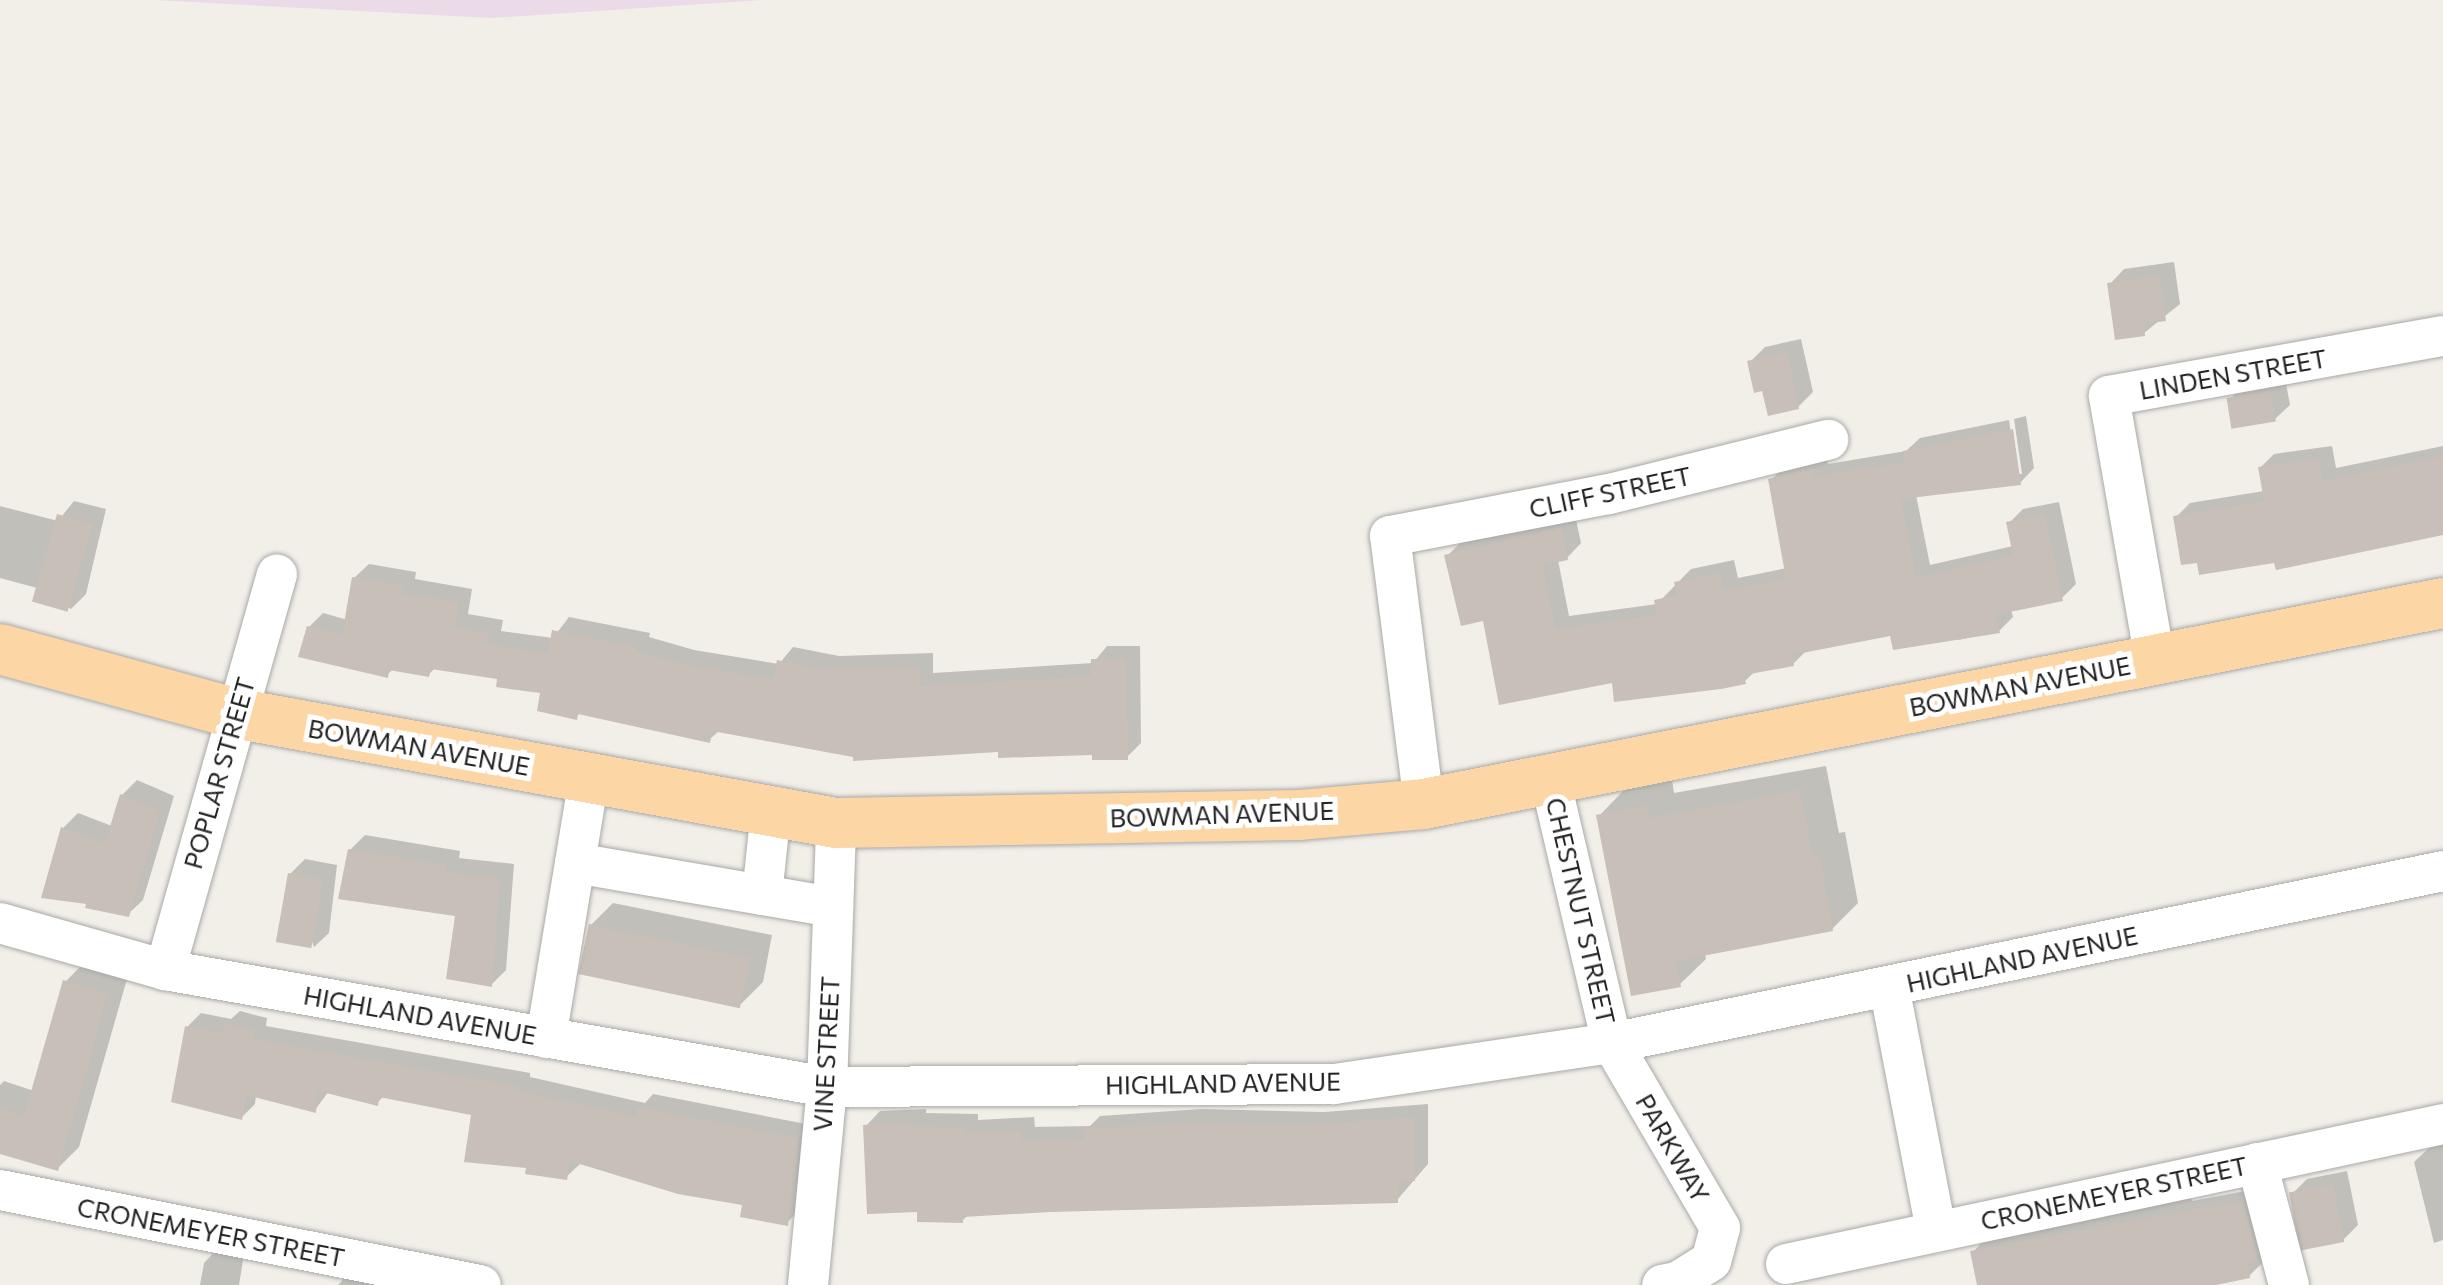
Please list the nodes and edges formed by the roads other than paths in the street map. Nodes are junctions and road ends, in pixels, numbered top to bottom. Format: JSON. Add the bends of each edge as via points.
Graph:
{"nodes":[{"id":1,"x":2443,"y":336,"type":"edge"},
{"id":2,"x":1828,"y":440,"type":"dead end"},
{"id":3,"x":277,"y":576,"type":"dead end"},
{"id":4,"x":2443,"y":603,"type":"edge"},
{"id":5,"x":0,"y":649,"type":"edge"},
{"id":6,"x":2155,"y":660,"type":"junction"},
{"id":7,"x":234,"y":713,"type":"junction"},
{"id":8,"x":589,"y":778,"type":"junction"},
{"id":9,"x":1550,"y":779,"type":"junction"},
{"id":10,"x":1424,"y":804,"type":"junction"},
{"id":11,"x":771,"y":811,"type":"junction"},
{"id":12,"x":836,"y":822,"type":"junction"},
{"id":13,"x":574,"y":863,"type":"junction"},
{"id":14,"x":2443,"y":871,"type":"edge"},
{"id":15,"x":762,"y":895,"type":"junction"},
{"id":16,"x":833,"y":907,"type":"junction"},
{"id":17,"x":0,"y":922,"type":"edge"},
{"id":18,"x":164,"y":970,"type":"junction"},
{"id":19,"x":1889,"y":986,"type":"junction"},
{"id":20,"x":546,"y":1038,"type":"junction"},
{"id":21,"x":1612,"y":1043,"type":"junction"},
{"id":22,"x":827,"y":1087,"type":"junction"},
{"id":23,"x":2443,"y":1124,"type":"edge"},
{"id":24,"x":2257,"y":1163,"type":"junction"},
{"id":25,"x":0,"y":1190,"type":"edge"},
{"id":26,"x":1936,"y":1230,"type":"junction"},
{"id":27,"x":1786,"y":1264,"type":"dead end"},
{"id":28,"x":481,"y":1285,"type":"edge"},
{"id":29,"x":808,"y":1285,"type":"edge"},
{"id":30,"x":1662,"y":1285,"type":"edge"},
{"id":31,"x":2289,"y":1285,"type":"edge"}],
"edges":[{"from":1,"to":6,"type":"street","name":"LINDEN STREET","via":[[2110,396]]},
{"from":2,"to":10,"type":"street","name":"CLIFF STREET","via":[[1609,494],[1390,536]]},
{"from":3,"to":7,"type":"street","name":"POPLAR STREET"},
{"from":4,"to":6,"type":"main road","name":"BOWMAN AVENUE"},
{"from":5,"to":7,"type":"main road","name":"BOWMAN AVENUE"},
{"from":6,"to":9,"type":"main road","name":"BOWMAN AVENUE"},
{"from":7,"to":8,"type":"main road","name":"BOWMAN AVENUE"},
{"from":7,"to":18,"type":"street","name":"POPLAR STREET"},
{"from":8,"to":11,"type":"main road","name":"BOWMAN AVENUE"},
{"from":8,"to":13,"type":"street"},
{"from":9,"to":10,"type":"main road","name":"BOWMAN AVENUE"},
{"from":9,"to":21,"type":"street","name":"CHESTNUT STREET"},
{"from":10,"to":12,"type":"main road","name":"BOWMAN AVENUE","via":[[1299,814]]},
{"from":11,"to":12,"type":"main road","name":"BOWMAN AVENUE"},
{"from":11,"to":15,"type":"street"},
{"from":12,"to":16,"type":"street","name":"VINE STREET"},
{"from":13,"to":15,"type":"street"},
{"from":13,"to":20,"type":"street"},
{"from":14,"to":19,"type":"street","name":"HIGHLAND AVENUE"},
{"from":15,"to":16,"type":"street"},
{"from":16,"to":22,"type":"street","name":"VINE STREET"},
{"from":17,"to":18,"type":"street","name":"HIGHLAND AVENUE"},
{"from":18,"to":20,"type":"street","name":"HIGHLAND AVENUE"},
{"from":19,"to":21,"type":"street","name":"HIGHLAND AVENUE"},
{"from":19,"to":26,"type":"street"},
{"from":20,"to":22,"type":"street","name":"HIGHLAND AVENUE"},
{"from":21,"to":22,"type":"street","name":"HIGHLAND AVENUE","via":[[1334,1084]]},
{"from":21,"to":30,"type":"street","name":"PARKWAY","via":[[1720,1228],[1711,1262]]},
{"from":22,"to":29,"type":"street","name":"VINE STREET"},
{"from":23,"to":24,"type":"street","name":"CRONEMEYER STREET"},
{"from":24,"to":26,"type":"street","name":"CRONEMEYER STREET"},
{"from":24,"to":31,"type":"street"},
{"from":25,"to":28,"type":"street","name":"CRONEMEYER STREET"},
{"from":26,"to":27,"type":"street","name":"CRONEMEYER STREET"}]}
